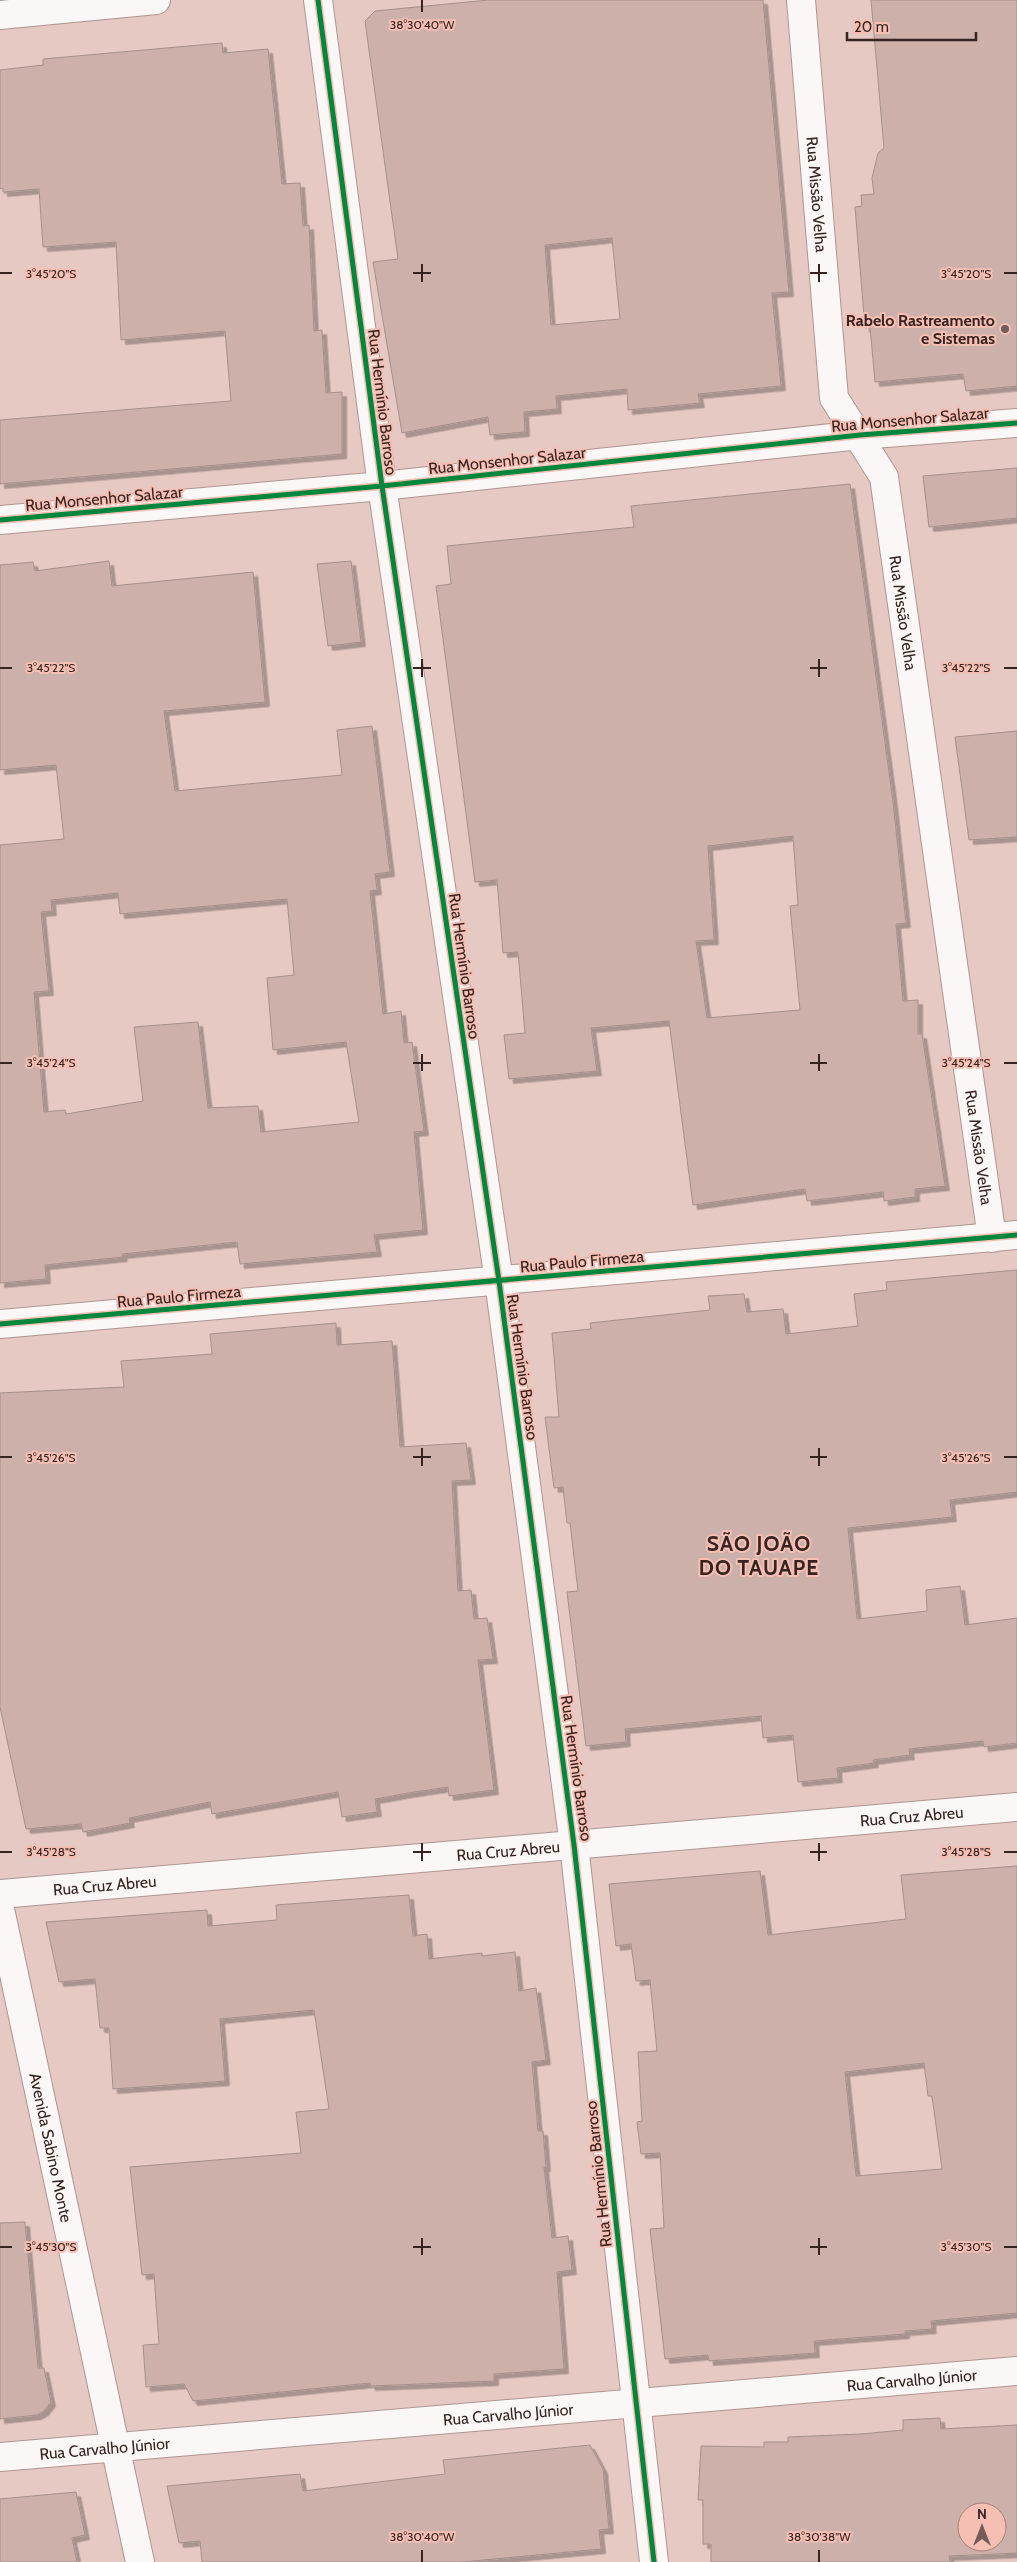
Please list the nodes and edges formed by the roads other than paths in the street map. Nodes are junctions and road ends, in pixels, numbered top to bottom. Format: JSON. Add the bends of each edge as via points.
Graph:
{"nodes":[{"id":1,"x":156,"y":0,"type":"edge"},
{"id":2,"x":318,"y":0,"type":"edge"},
{"id":3,"x":800,"y":0,"type":"edge"},
{"id":4,"x":0,"y":14,"type":"edge"},
{"id":5,"x":1017,"y":423,"type":"edge"},
{"id":6,"x":860,"y":436,"type":"junction"},
{"id":7,"x":382,"y":486,"type":"junction"},
{"id":8,"x":0,"y":520,"type":"edge"},
{"id":9,"x":1005,"y":1236,"type":"edge"},
{"id":10,"x":499,"y":1281,"type":"junction"},
{"id":11,"x":0,"y":1324,"type":"edge"},
{"id":12,"x":1017,"y":1807,"type":"edge"},
{"id":13,"x":574,"y":1845,"type":"junction"},
{"id":14,"x":0,"y":1894,"type":"edge"},
{"id":15,"x":0,"y":1908,"type":"edge"},
{"id":16,"x":1017,"y":2371,"type":"edge"},
{"id":17,"x":636,"y":2403,"type":"junction"},
{"id":18,"x":114,"y":2447,"type":"junction"},
{"id":19,"x":0,"y":2458,"type":"edge"},
{"id":20,"x":140,"y":2562,"type":"edge"},
{"id":21,"x":654,"y":2562,"type":"edge"}],
"edges":[{"from":1,"to":4,"type":"street"},
{"from":2,"to":7,"type":"street","name":"Rua Hermínio Barroso"},
{"from":3,"to":6,"type":"street","name":"Rua Missão Velha","via":[[834,398]]},
{"from":5,"to":6,"type":"street","name":"Rua Monsenhor Salazar"},
{"from":6,"to":7,"type":"street","name":"Rua Monsenhor Salazar"},
{"from":6,"to":9,"type":"street","name":"Rua Missão Velha","via":[[884,477]]},
{"from":7,"to":8,"type":"street","name":"Rua Monsenhor Salazar"},
{"from":7,"to":10,"type":"street","name":"Rua Hermínio Barroso"},
{"from":9,"to":10,"type":"street","name":"Rua Paulo Firmeza"},
{"from":10,"to":11,"type":"street","name":"Rua Paulo Firmeza"},
{"from":10,"to":13,"type":"street","name":"Rua Hermínio Barroso"},
{"from":12,"to":13,"type":"street","name":"Rua Cruz Abreu"},
{"from":13,"to":14,"type":"street","name":"Rua Cruz Abreu"},
{"from":13,"to":17,"type":"street","name":"Rua Hermínio Barroso"},
{"from":15,"to":18,"type":"street","name":"Avenida Sabino Monte"},
{"from":16,"to":17,"type":"street","name":"Rua Carvalho Júnior"},
{"from":17,"to":18,"type":"street","name":"Rua Carvalho Júnior"},
{"from":17,"to":21,"type":"street","name":"Rua Hermínio Barroso"},
{"from":18,"to":19,"type":"street","name":"Rua Carvalho Júnior"},
{"from":18,"to":20,"type":"street","name":"Avenida Sabino Monte"}]}
